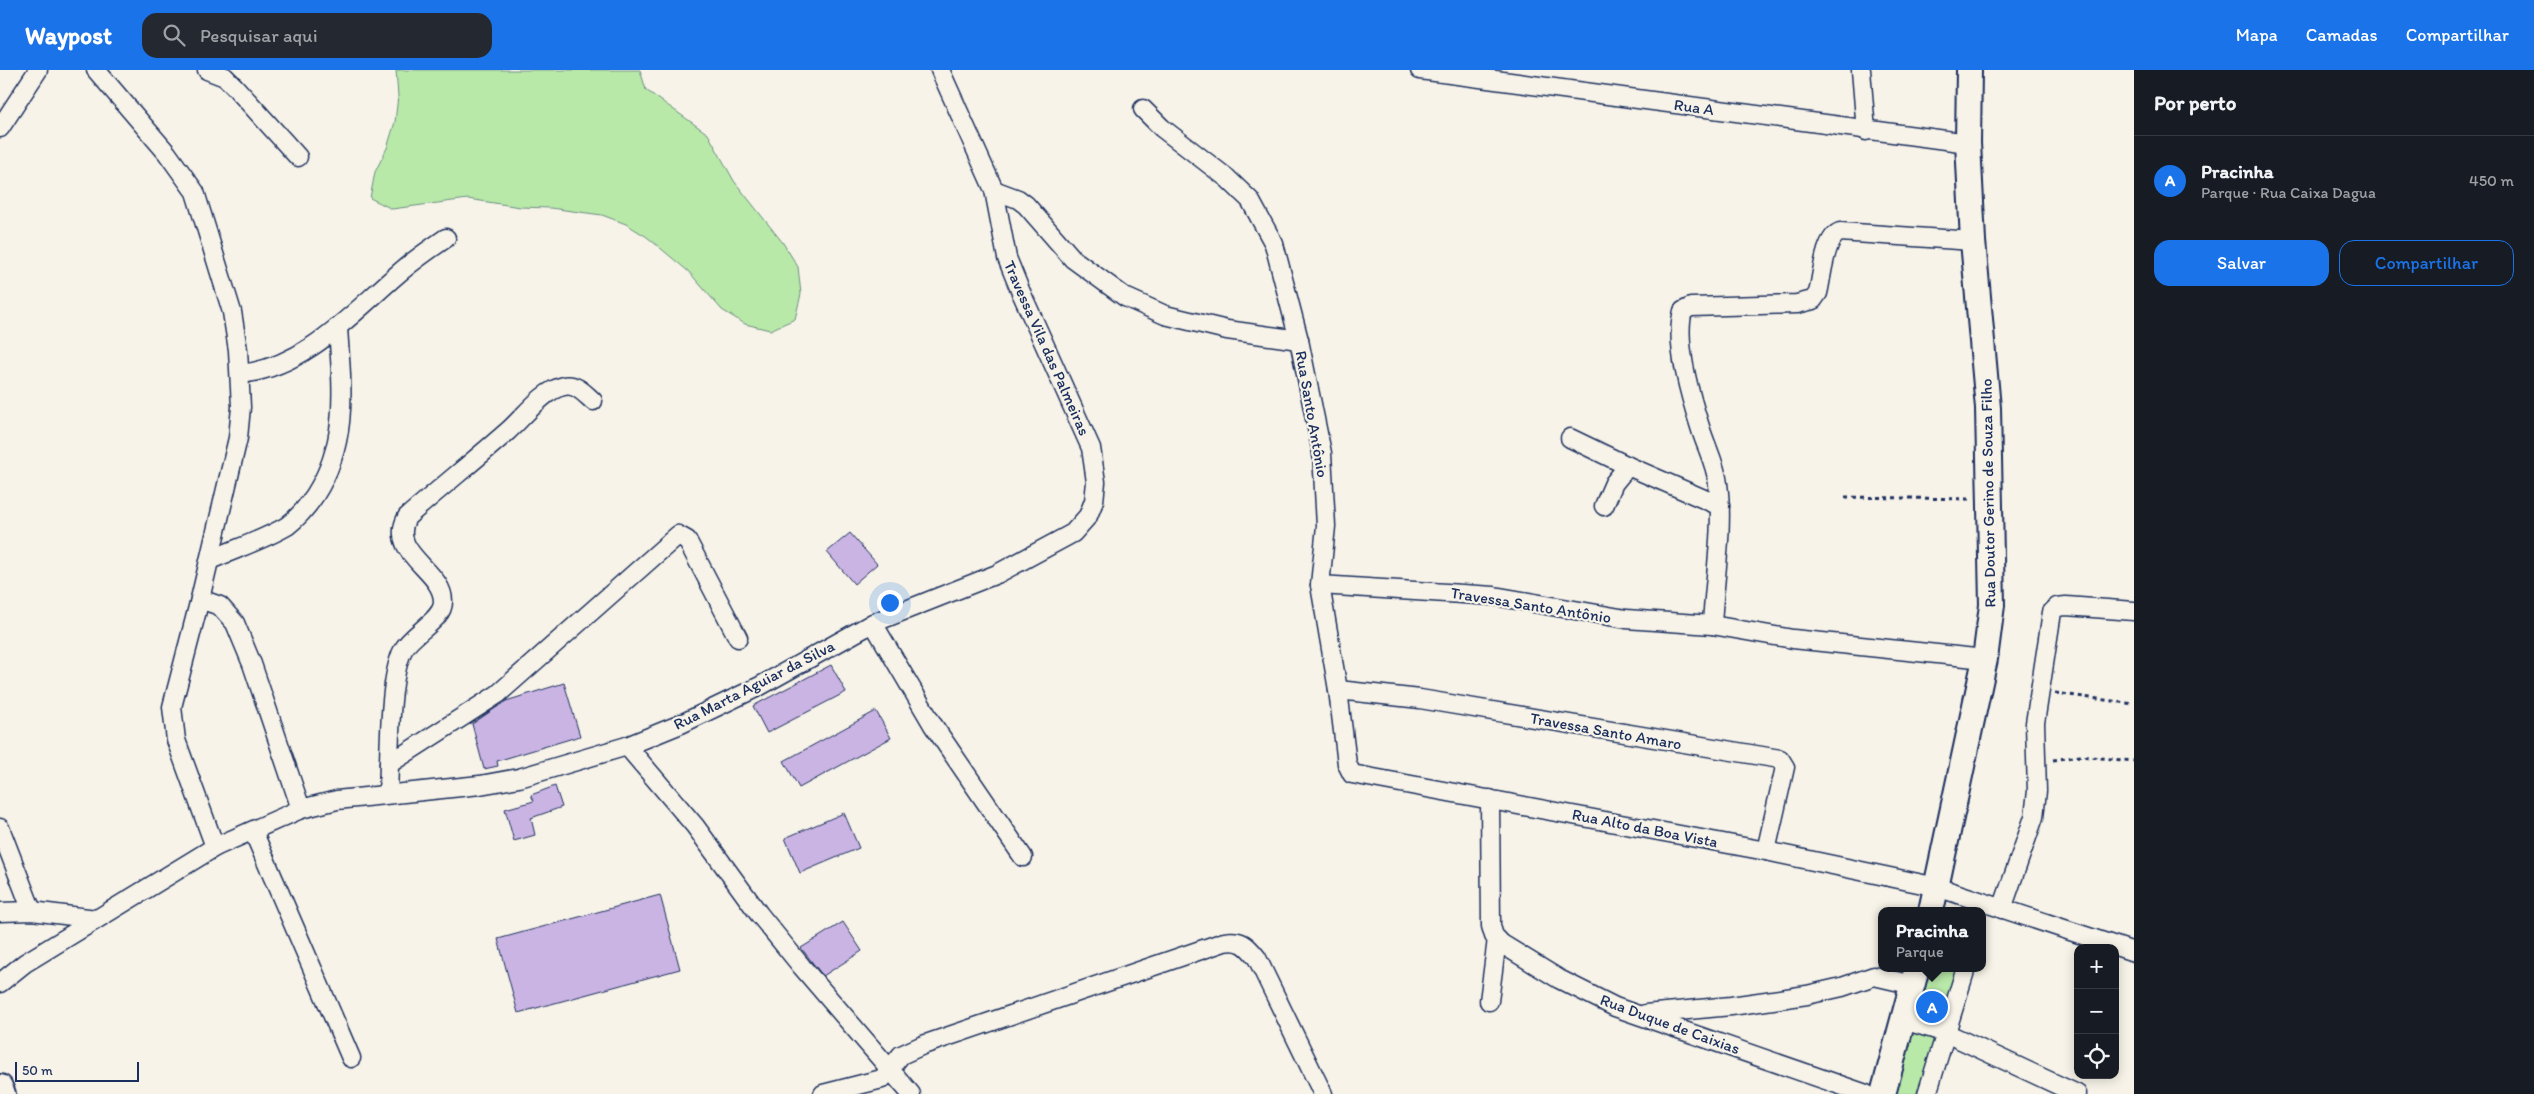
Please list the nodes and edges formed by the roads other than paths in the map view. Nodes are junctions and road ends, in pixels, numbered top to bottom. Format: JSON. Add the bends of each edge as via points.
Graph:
{"nodes":[{"id":1,"x":38,"y":70,"type":"edge"},
{"id":2,"x":96,"y":70,"type":"edge"},
{"id":3,"x":207,"y":70,"type":"edge"},
{"id":4,"x":940,"y":70,"type":"edge"},
{"id":5,"x":1420,"y":70,"type":"edge"},
{"id":6,"x":1860,"y":70,"type":"edge"},
{"id":7,"x":1969,"y":70,"type":"edge"},
{"id":8,"x":1143,"y":109,"type":"dead end"},
{"id":9,"x":0,"y":128,"type":"edge"},
{"id":10,"x":1866,"y":131,"type":"junction"},
{"id":11,"x":1968,"y":143,"type":"junction"},
{"id":12,"x":298,"y":157,"type":"dead end"},
{"id":13,"x":994,"y":190,"type":"junction"},
{"id":14,"x":446,"y":238,"type":"dead end"},
{"id":15,"x":1973,"y":240,"type":"junction"},
{"id":16,"x":338,"y":328,"type":"junction"},
{"id":17,"x":1298,"y":340,"type":"junction"},
{"id":18,"x":241,"y":374,"type":"junction"},
{"id":19,"x":593,"y":401,"type":"dead end"},
{"id":20,"x":1570,"y":438,"type":"dead end"},
{"id":21,"x":1628,"y":466,"type":"junction"},
{"id":22,"x":1604,"y":506,"type":"dead end"},
{"id":23,"x":1720,"y":506,"type":"junction"},
{"id":24,"x":1088,"y":516,"type":"joint"},
{"id":25,"x":210,"y":560,"type":"junction"},
{"id":26,"x":1320,"y":585,"type":"junction"},
{"id":27,"x":200,"y":600,"type":"junction"},
{"id":28,"x":2134,"y":610,"type":"edge"},
{"id":29,"x":873,"y":623,"type":"junction"},
{"id":30,"x":1712,"y":625,"type":"junction"},
{"id":31,"x":738,"y":638,"type":"dead end"},
{"id":32,"x":1985,"y":659,"type":"junction"},
{"id":33,"x":1338,"y":690,"type":"junction"},
{"id":34,"x":627,"y":746,"type":"junction"},
{"id":35,"x":389,"y":764,"type":"junction"},
{"id":36,"x":1352,"y":774,"type":"joint"},
{"id":37,"x":388,"y":793,"type":"junction"},
{"id":38,"x":1490,"y":799,"type":"junction"},
{"id":39,"x":301,"y":809,"type":"junction"},
{"id":40,"x":0,"y":828,"type":"edge"},
{"id":41,"x":252,"y":831,"type":"junction"},
{"id":42,"x":214,"y":847,"type":"junction"},
{"id":43,"x":1766,"y":851,"type":"junction"},
{"id":44,"x":1023,"y":857,"type":"dead end"},
{"id":45,"x":1937,"y":887,"type":"junction"},
{"id":46,"x":1932,"y":907,"type":"edge"},
{"id":47,"x":1982,"y":907,"type":"edge"},
{"id":48,"x":1986,"y":908,"type":"edge"},
{"id":49,"x":2002,"y":909,"type":"junction"},
{"id":50,"x":32,"y":911,"type":"junction"},
{"id":51,"x":0,"y":912,"type":"edge"},
{"id":52,"x":96,"y":919,"type":"junction"},
{"id":53,"x":1494,"y":932,"type":"junction"},
{"id":54,"x":2134,"y":952,"type":"edge"},
{"id":55,"x":1965,"y":972,"type":"edge"},
{"id":56,"x":1915,"y":976,"type":"edge"},
{"id":57,"x":0,"y":983,"type":"edge"},
{"id":58,"x":1489,"y":1001,"type":"dead end"},
{"id":59,"x":1640,"y":1015,"type":"junction"},
{"id":60,"x":1903,"y":1020,"type":"junction"},
{"id":61,"x":1946,"y":1033,"type":"junction"},
{"id":62,"x":351,"y":1058,"type":"dead end"},
{"id":63,"x":890,"y":1068,"type":"junction"},
{"id":64,"x":0,"y":1087,"type":"edge"},
{"id":65,"x":3,"y":1094,"type":"edge"},
{"id":66,"x":823,"y":1094,"type":"edge"},
{"id":67,"x":911,"y":1094,"type":"edge"},
{"id":68,"x":1323,"y":1094,"type":"edge"},
{"id":69,"x":1866,"y":1094,"type":"edge"},
{"id":70,"x":1883,"y":1094,"type":"edge"},
{"id":71,"x":1927,"y":1094,"type":"edge"},
{"id":72,"x":2076,"y":1094,"type":"edge"}],
"edges":[{"from":1,"to":9,"type":"street"},
{"from":2,"to":18,"type":"street","via":[[167,153],[195,192],[232,312]]},
{"from":3,"to":12,"type":"street","via":[[225,77]]},
{"from":4,"to":13,"type":"street","name":"Travessa Vila das Palmeiras"},
{"from":5,"to":10,"type":"street","name":"Rua A"},
{"from":6,"to":10,"type":"street"},
{"from":7,"to":11,"type":"main road","name":"Rua Doutor Gerino de Souza Filho"},
{"from":8,"to":17,"type":"street","name":"Rua Santo Antônio","via":[[1162,128],[1227,178],[1259,212],[1274,244]]},
{"from":10,"to":11,"type":"street","name":"Rua A"},
{"from":11,"to":15,"type":"main road","name":"Rua Doutor Gerino de Souza Filho"},
{"from":13,"to":17,"type":"street","via":[[1026,205],[1073,259],[1125,297],[1166,315],[1227,330]]},
{"from":13,"to":24,"type":"street","name":"Travessa Vila das Palmeiras","via":[[1008,258],[1091,448],[1096,482]]},
{"from":14,"to":16,"type":"street","via":[[401,271]]},
{"from":15,"to":23,"type":"street","via":[[1840,232],[1830,243],[1818,292],[1813,300],[1797,304],[1691,307],[1683,311],[1681,328],[1685,365],[1701,431],[1716,471]]},
{"from":15,"to":32,"type":"main road","name":"Rua Doutor Gerino de Souza Filho","via":[[1988,408],[1991,500],[1992,605]]},
{"from":16,"to":18,"type":"street","via":[[278,366]]},
{"from":16,"to":25,"type":"street","via":[[340,433],[335,454],[319,489],[303,512],[286,526]]},
{"from":17,"to":26,"type":"street","name":"Rua Santo Antônio","via":[[1324,473],[1326,526]]},
{"from":18,"to":25,"type":"street","via":[[238,438]]},
{"from":19,"to":35,"type":"street","via":[[577,388],[562,386],[545,397],[406,517],[402,526],[406,546],[442,592],[443,607],[412,638],[399,660]]},
{"from":20,"to":21,"type":"street"},
{"from":21,"to":22,"type":"street","via":[[1614,483]]},
{"from":21,"to":23,"type":"street"},
{"from":23,"to":30,"type":"street"},
{"from":24,"to":29,"type":"street","name":"Rua Marta Aguiar da Silva","via":[[1073,533],[997,574]]},
{"from":25,"to":27,"type":"street"},
{"from":26,"to":30,"type":"street","name":"Travessa Santo Antônio","via":[[1494,596],[1626,619]]},
{"from":26,"to":33,"type":"street","name":"Rua Santo Antônio"},
{"from":27,"to":39,"type":"street","via":[[220,606],[235,623]]},
{"from":27,"to":42,"type":"street","via":[[172,707],[176,740]]},
{"from":28,"to":49,"type":"street","via":[[2054,608],[2039,691],[2034,746],[2037,791],[2034,817]]},
{"from":29,"to":34,"type":"street","name":"Rua Marta Aguiar da Silva","via":[[760,686]]},
{"from":29,"to":44,"type":"street","via":[[933,725]]},
{"from":30,"to":32,"type":"street","name":"Travessa Santo Antônio","via":[[1794,639]]},
{"from":31,"to":35,"type":"street","via":[[687,540],[678,535],[498,694]]},
{"from":32,"to":45,"type":"main road","name":"Rua Doutor Gerino de Souza Filho"},
{"from":33,"to":36,"type":"street","name":"Rua Santo Antônio","via":[[1347,764]]},
{"from":33,"to":43,"type":"street","name":"Travessa Santo Amaro","via":[[1420,699],[1780,759],[1784,767]]},
{"from":34,"to":37,"type":"street","name":"Rua Marta Aguiar da Silva","via":[[519,778],[480,785]]},
{"from":34,"to":63,"type":"street","via":[[690,821],[802,967]]},
{"from":35,"to":37,"type":"street"},
{"from":36,"to":38,"type":"street","name":"Rua Alto da Boa Vista"},
{"from":37,"to":39,"type":"street","name":"Rua Marta Aguiar da Silva"},
{"from":38,"to":43,"type":"street","name":"Rua Alto da Boa Vista"},
{"from":38,"to":53,"type":"street"},
{"from":39,"to":41,"type":"street","name":"Rua Marta Aguiar da Silva"},
{"from":40,"to":50,"type":"street"},
{"from":41,"to":42,"type":"street","name":"Rua Marta Aguiar da Silva"},
{"from":41,"to":62,"type":"street"},
{"from":42,"to":52,"type":"street","name":"Rua Marta Aguiar da Silva"},
{"from":43,"to":45,"type":"street","name":"Rua Alto da Boa Vista"},
{"from":45,"to":46,"type":"main road","name":"Rua Doutor Gerino de Souza Filho"},
{"from":45,"to":47,"type":"street","name":"Rua Alto da Boa Vista"},
{"from":48,"to":49,"type":"street","name":"Rua Alto da Boa Vista"},
{"from":49,"to":54,"type":"street","name":"Rua Alto da Boa Vista"},
{"from":50,"to":51,"type":"street"},
{"from":50,"to":52,"type":"street"},
{"from":52,"to":57,"type":"street","name":"Rua Marta Aguiar da Silva","via":[[26,962]]},
{"from":53,"to":58,"type":"street"},
{"from":53,"to":59,"type":"street","name":"Rua Duque de Caixias","via":[[1559,979],[1615,1007]]},
{"from":55,"to":61,"type":"street"},
{"from":56,"to":59,"type":"street","via":[[1874,976],[1807,995]]},
{"from":56,"to":60,"type":"main road"},
{"from":59,"to":69,"type":"street","name":"Rua Duque de Caixias"},
{"from":60,"to":61,"type":"street"},
{"from":60,"to":70,"type":"main road"},
{"from":61,"to":71,"type":"street"},
{"from":61,"to":72,"type":"street"},
{"from":63,"to":66,"type":"street","via":[[882,1079]]},
{"from":63,"to":67,"type":"street"},
{"from":63,"to":68,"type":"street","via":[[902,1055],[942,1038],[1234,940],[1248,946],[1257,958]]},
{"from":64,"to":65,"type":"main road"}]}
